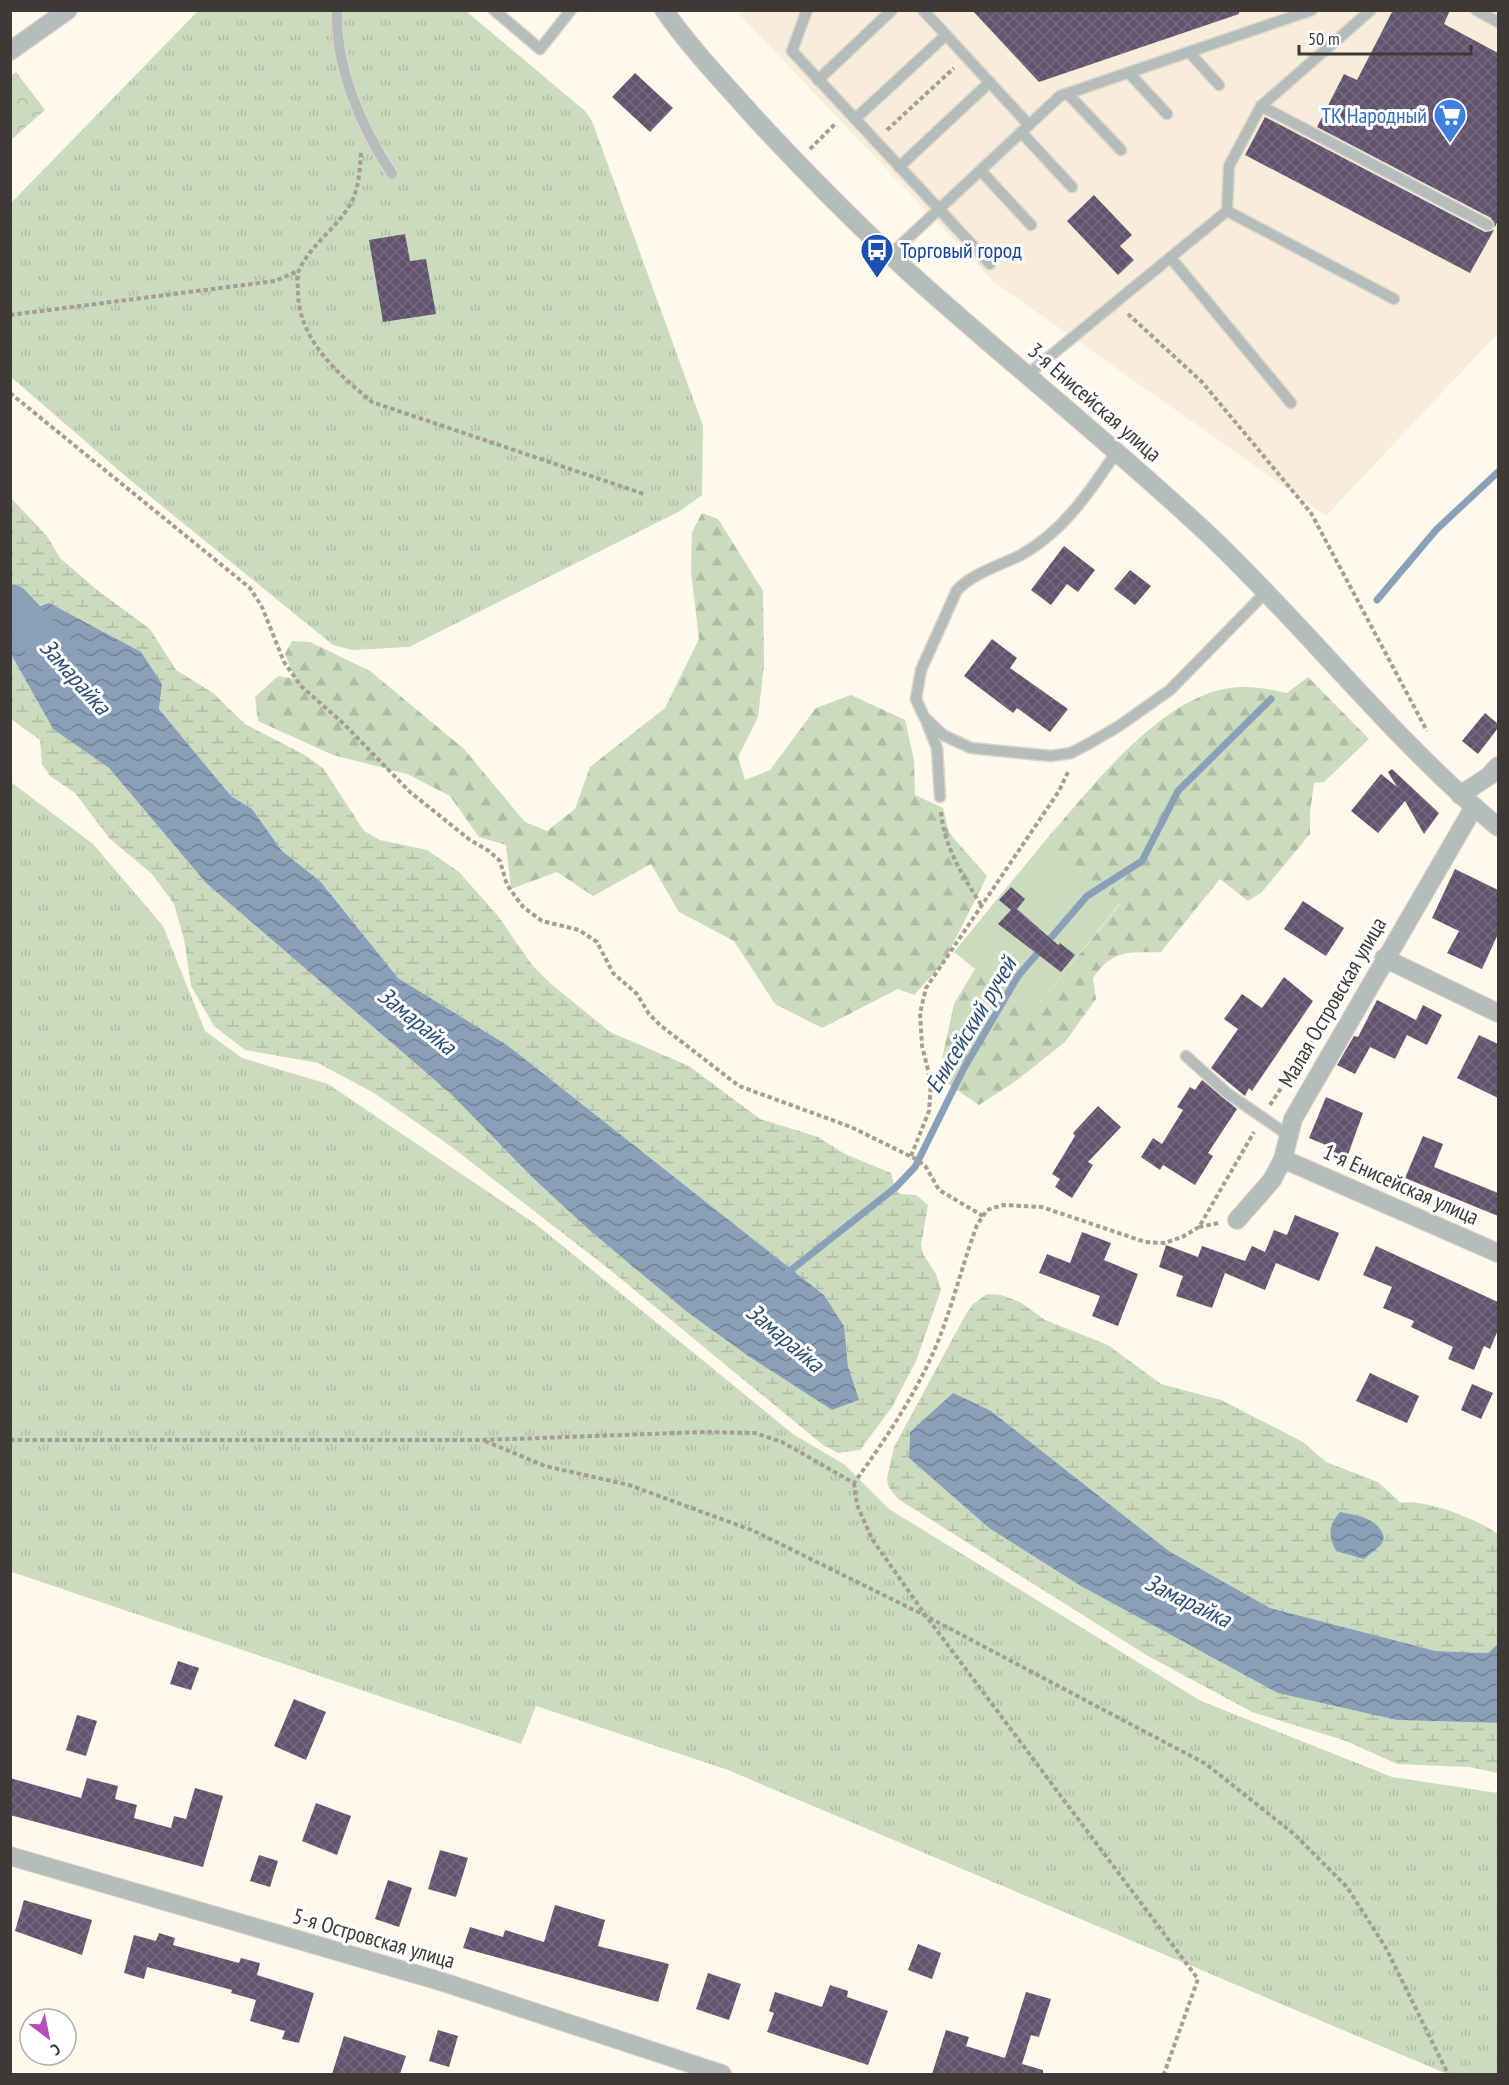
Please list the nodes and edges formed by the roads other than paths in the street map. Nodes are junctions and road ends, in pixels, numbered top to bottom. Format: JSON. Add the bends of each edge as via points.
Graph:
{"nodes":[{"id":1,"x":68,"y":10,"type":"edge"},
{"id":2,"x":337,"y":10,"type":"edge"},
{"id":3,"x":494,"y":10,"type":"edge"},
{"id":4,"x":571,"y":10,"type":"edge"},
{"id":5,"x":807,"y":10,"type":"edge"},
{"id":6,"x":892,"y":10,"type":"edge"},
{"id":7,"x":923,"y":10,"type":"edge"},
{"id":8,"x":1312,"y":10,"type":"edge"},
{"id":9,"x":1371,"y":10,"type":"edge"},
{"id":10,"x":1476,"y":10,"type":"edge"},
{"id":11,"x":669,"y":12,"type":"edge"},
{"id":12,"x":1498,"y":22,"type":"edge"},
{"id":13,"x":946,"y":35,"type":"junction"},
{"id":14,"x":10,"y":51,"type":"edge"},
{"id":15,"x":1189,"y":52,"type":"junction"},
{"id":16,"x":1129,"y":73,"type":"junction"},
{"id":17,"x":818,"y":80,"type":"junction"},
{"id":18,"x":990,"y":82,"type":"junction"},
{"id":19,"x":1219,"y":85,"type":"dead end"},
{"id":20,"x":1068,"y":94,"type":"junction"},
{"id":21,"x":1261,"y":106,"type":"junction"},
{"id":22,"x":1167,"y":114,"type":"dead end"},
{"id":23,"x":855,"y":119,"type":"junction"},
{"id":24,"x":1025,"y":129,"type":"junction"},
{"id":25,"x":1121,"y":150,"type":"dead end"},
{"id":26,"x":899,"y":167,"type":"junction"},
{"id":27,"x":981,"y":171,"type":"junction"},
{"id":28,"x":392,"y":174,"type":"dead end"},
{"id":29,"x":1072,"y":187,"type":"dead end"},
{"id":30,"x":939,"y":209,"type":"junction"},
{"id":31,"x":1227,"y":211,"type":"junction"},
{"id":32,"x":1031,"y":225,"type":"dead end"},
{"id":33,"x":1488,"y":225,"type":"dead end"},
{"id":34,"x":891,"y":254,"type":"junction"},
{"id":35,"x":1170,"y":258,"type":"junction"},
{"id":36,"x":990,"y":264,"type":"dead end"},
{"id":37,"x":1394,"y":299,"type":"dead end"},
{"id":38,"x":1027,"y":375,"type":"junction"},
{"id":39,"x":1291,"y":403,"type":"dead end"},
{"id":40,"x":1117,"y":451,"type":"junction"},
{"id":41,"x":1267,"y":591,"type":"junction"},
{"id":42,"x":924,"y":717,"type":"junction"},
{"id":43,"x":1498,"y":766,"type":"edge"},
{"id":44,"x":940,"y":797,"type":"road end"},
{"id":45,"x":1467,"y":801,"type":"junction"},
{"id":46,"x":1498,"y":827,"type":"edge"},
{"id":47,"x":1384,"y":958,"type":"junction"},
{"id":48,"x":1498,"y":1013,"type":"edge"},
{"id":49,"x":1186,"y":1056,"type":"dead end"},
{"id":50,"x":1288,"y":1135,"type":"junction"},
{"id":51,"x":1283,"y":1159,"type":"junction"},
{"id":52,"x":1236,"y":1220,"type":"dead end"},
{"id":53,"x":1498,"y":1253,"type":"edge"},
{"id":54,"x":10,"y":1856,"type":"edge"},
{"id":55,"x":722,"y":2074,"type":"edge"}],
"edges":[{"from":1,"to":14,"type":"street"},
{"from":2,"to":28,"type":"lane","via":[[336,32],[343,64],[363,123]]},
{"from":3,"to":4,"type":"lane","via":[[540,49]]},
{"from":5,"to":17,"type":"lane","via":[[792,51]]},
{"from":6,"to":17,"type":"lane"},
{"from":7,"to":13,"type":"lane"},
{"from":8,"to":15,"type":"lane"},
{"from":9,"to":21,"type":"lane"},
{"from":10,"to":12,"type":"lane"},
{"from":11,"to":34,"type":"street","name":"3-я Енисейская улица","via":[[701,58],[772,136]]},
{"from":13,"to":18,"type":"lane"},
{"from":13,"to":23,"type":"lane"},
{"from":15,"to":16,"type":"lane"},
{"from":15,"to":19,"type":"lane"},
{"from":16,"to":20,"type":"lane"},
{"from":16,"to":22,"type":"lane"},
{"from":17,"to":23,"type":"lane"},
{"from":18,"to":24,"type":"lane"},
{"from":18,"to":26,"type":"lane"},
{"from":20,"to":24,"type":"lane","via":[[1060,96]]},
{"from":20,"to":25,"type":"lane"},
{"from":21,"to":31,"type":"lane","via":[[1229,166]]},
{"from":21,"to":33,"type":"lane"},
{"from":23,"to":26,"type":"lane"},
{"from":24,"to":27,"type":"lane"},
{"from":24,"to":29,"type":"lane"},
{"from":26,"to":30,"type":"lane"},
{"from":27,"to":30,"type":"lane"},
{"from":27,"to":32,"type":"lane"},
{"from":30,"to":34,"type":"lane"},
{"from":30,"to":36,"type":"lane"},
{"from":31,"to":35,"type":"lane"},
{"from":31,"to":37,"type":"lane"},
{"from":34,"to":38,"type":"street","name":"3-я Енисейская улица"},
{"from":35,"to":38,"type":"lane"},
{"from":35,"to":39,"type":"lane"},
{"from":38,"to":40,"type":"street","name":"3-я Енисейская улица"},
{"from":40,"to":41,"type":"street","name":"3-я Енисейская улица"},
{"from":40,"to":42,"type":"lane","via":[[1087,495],[1052,532],[1022,554],[966,581],[957,590],[921,670],[916,699]]},
{"from":41,"to":42,"type":"lane","via":[[1170,690],[1071,753],[1051,756],[985,751],[957,744]]},
{"from":41,"to":45,"type":"street","name":"3-я Енисейская улица"},
{"from":42,"to":44,"type":"lane","via":[[937,748]]},
{"from":43,"to":45,"type":"street","name":"Малая Островская улица"},
{"from":45,"to":46,"type":"street","name":"3-я Енисейская улица"},
{"from":45,"to":47,"type":"street","name":"Малая Островская улица"},
{"from":47,"to":48,"type":"street"},
{"from":47,"to":50,"type":"street","name":"Малая Островская улица","via":[[1293,1119]]},
{"from":49,"to":50,"type":"lane","via":[[1261,1119]]},
{"from":50,"to":51,"type":"street","name":"Малая Островская улица"},
{"from":51,"to":52,"type":"street","name":"Малая Островская улица","via":[[1272,1180]]},
{"from":51,"to":53,"type":"street","name":"1-я Енисейская улица"},
{"from":54,"to":55,"type":"street","name":"5-я Островская улица","via":[[443,1982]]}]}
